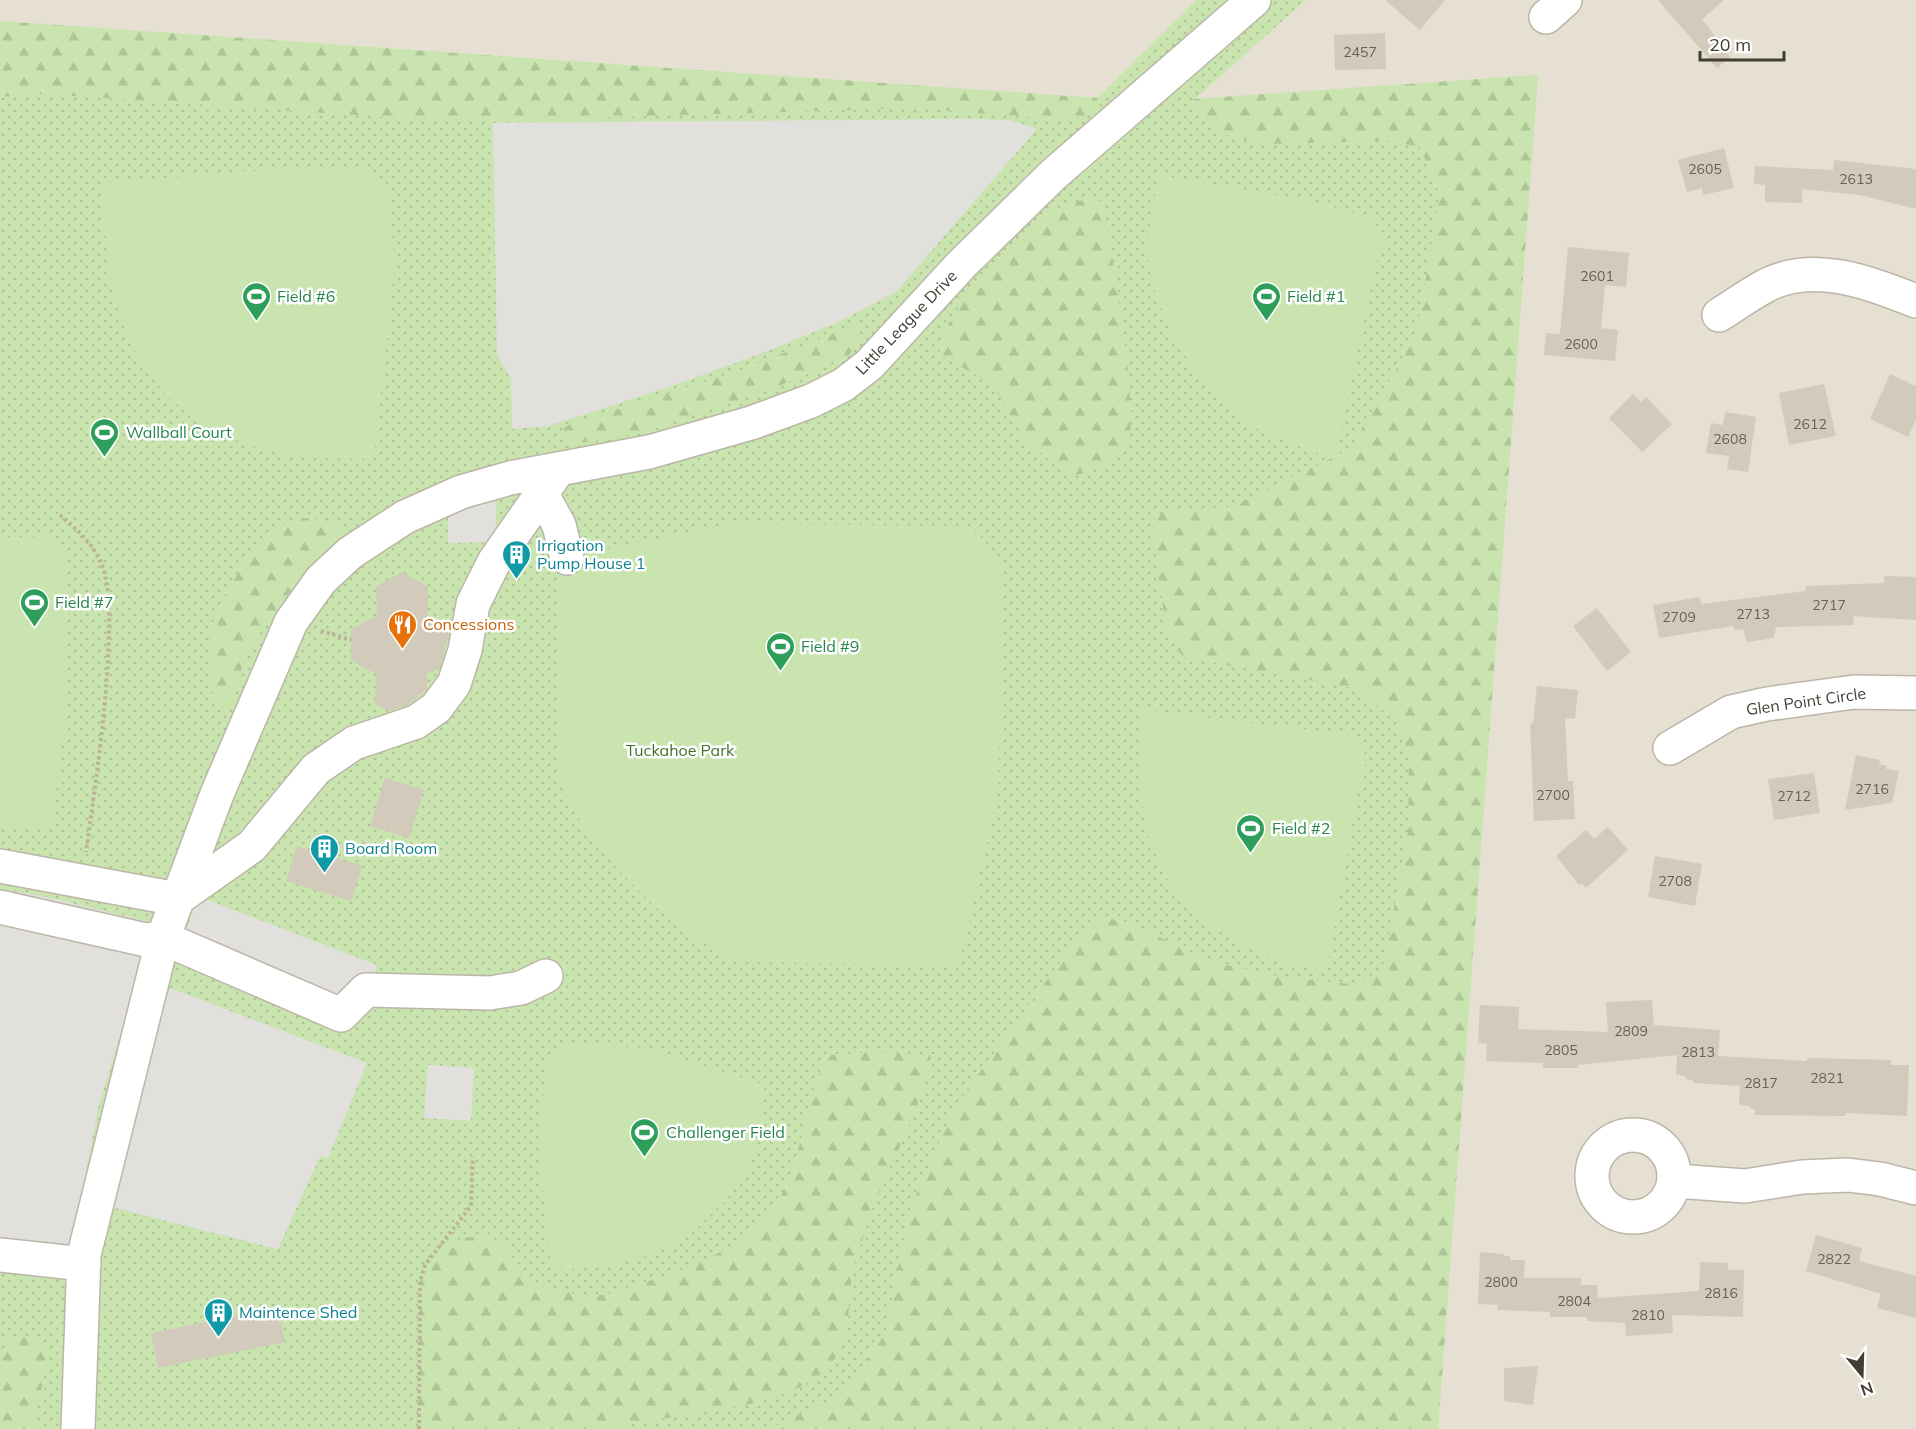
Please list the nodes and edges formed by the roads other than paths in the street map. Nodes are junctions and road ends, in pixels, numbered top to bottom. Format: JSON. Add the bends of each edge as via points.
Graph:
{"nodes":[{"id":1,"x":1254,"y":0,"type":"edge"},
{"id":2,"x":1916,"y":301,"type":"edge"},
{"id":3,"x":1719,"y":315,"type":"dead end"},
{"id":4,"x":549,"y":482,"type":"junction"},
{"id":5,"x":567,"y":558,"type":"dead end"},
{"id":6,"x":1916,"y":693,"type":"edge"},
{"id":7,"x":1670,"y":748,"type":"dead end"},
{"id":8,"x":0,"y":866,"type":"edge"},
{"id":9,"x":177,"y":899,"type":"junction"},
{"id":10,"x":0,"y":907,"type":"edge"},
{"id":11,"x":163,"y":938,"type":"junction"},
{"id":12,"x":546,"y":976,"type":"dead end"},
{"id":13,"x":1675,"y":1181,"type":"dead end"},
{"id":14,"x":1916,"y":1188,"type":"edge"},
{"id":15,"x":0,"y":1255,"type":"edge"},
{"id":16,"x":84,"y":1264,"type":"junction"},
{"id":17,"x":78,"y":1429,"type":"edge"}],
"edges":[{"from":1,"to":4,"type":"street","name":"Little League Drive","via":[[1053,175],[961,265],[868,365],[843,385],[751,423]]},
{"from":2,"to":3,"type":"street","via":[[1855,279],[1829,274],[1794,276],[1768,284]]},
{"from":4,"to":5,"type":"street"},
{"from":4,"to":9,"type":"street","via":[[494,562],[473,604],[454,684],[436,708],[416,722],[354,743],[316,769],[252,846]]},
{"from":4,"to":9,"type":"street","name":"Little League Drive","via":[[510,478],[430,505],[350,553],[321,580],[291,622]]},
{"from":6,"to":7,"type":"street","name":"Glen Point Circle","via":[[1854,692],[1731,712]]},
{"from":8,"to":9,"type":"street"},
{"from":9,"to":11,"type":"street","name":"Little League Drive"},
{"from":10,"to":11,"type":"street","via":[[146,940]]},
{"from":11,"to":12,"type":"street","via":[[341,1016],[366,990],[490,993],[521,988]]},
{"from":11,"to":16,"type":"street","name":"Little League Drive"},
{"from":13,"to":14,"type":"street","via":[[1745,1185],[1848,1175]]},
{"from":15,"to":16,"type":"street"},
{"from":16,"to":17,"type":"street","name":"Little League Drive"}]}
